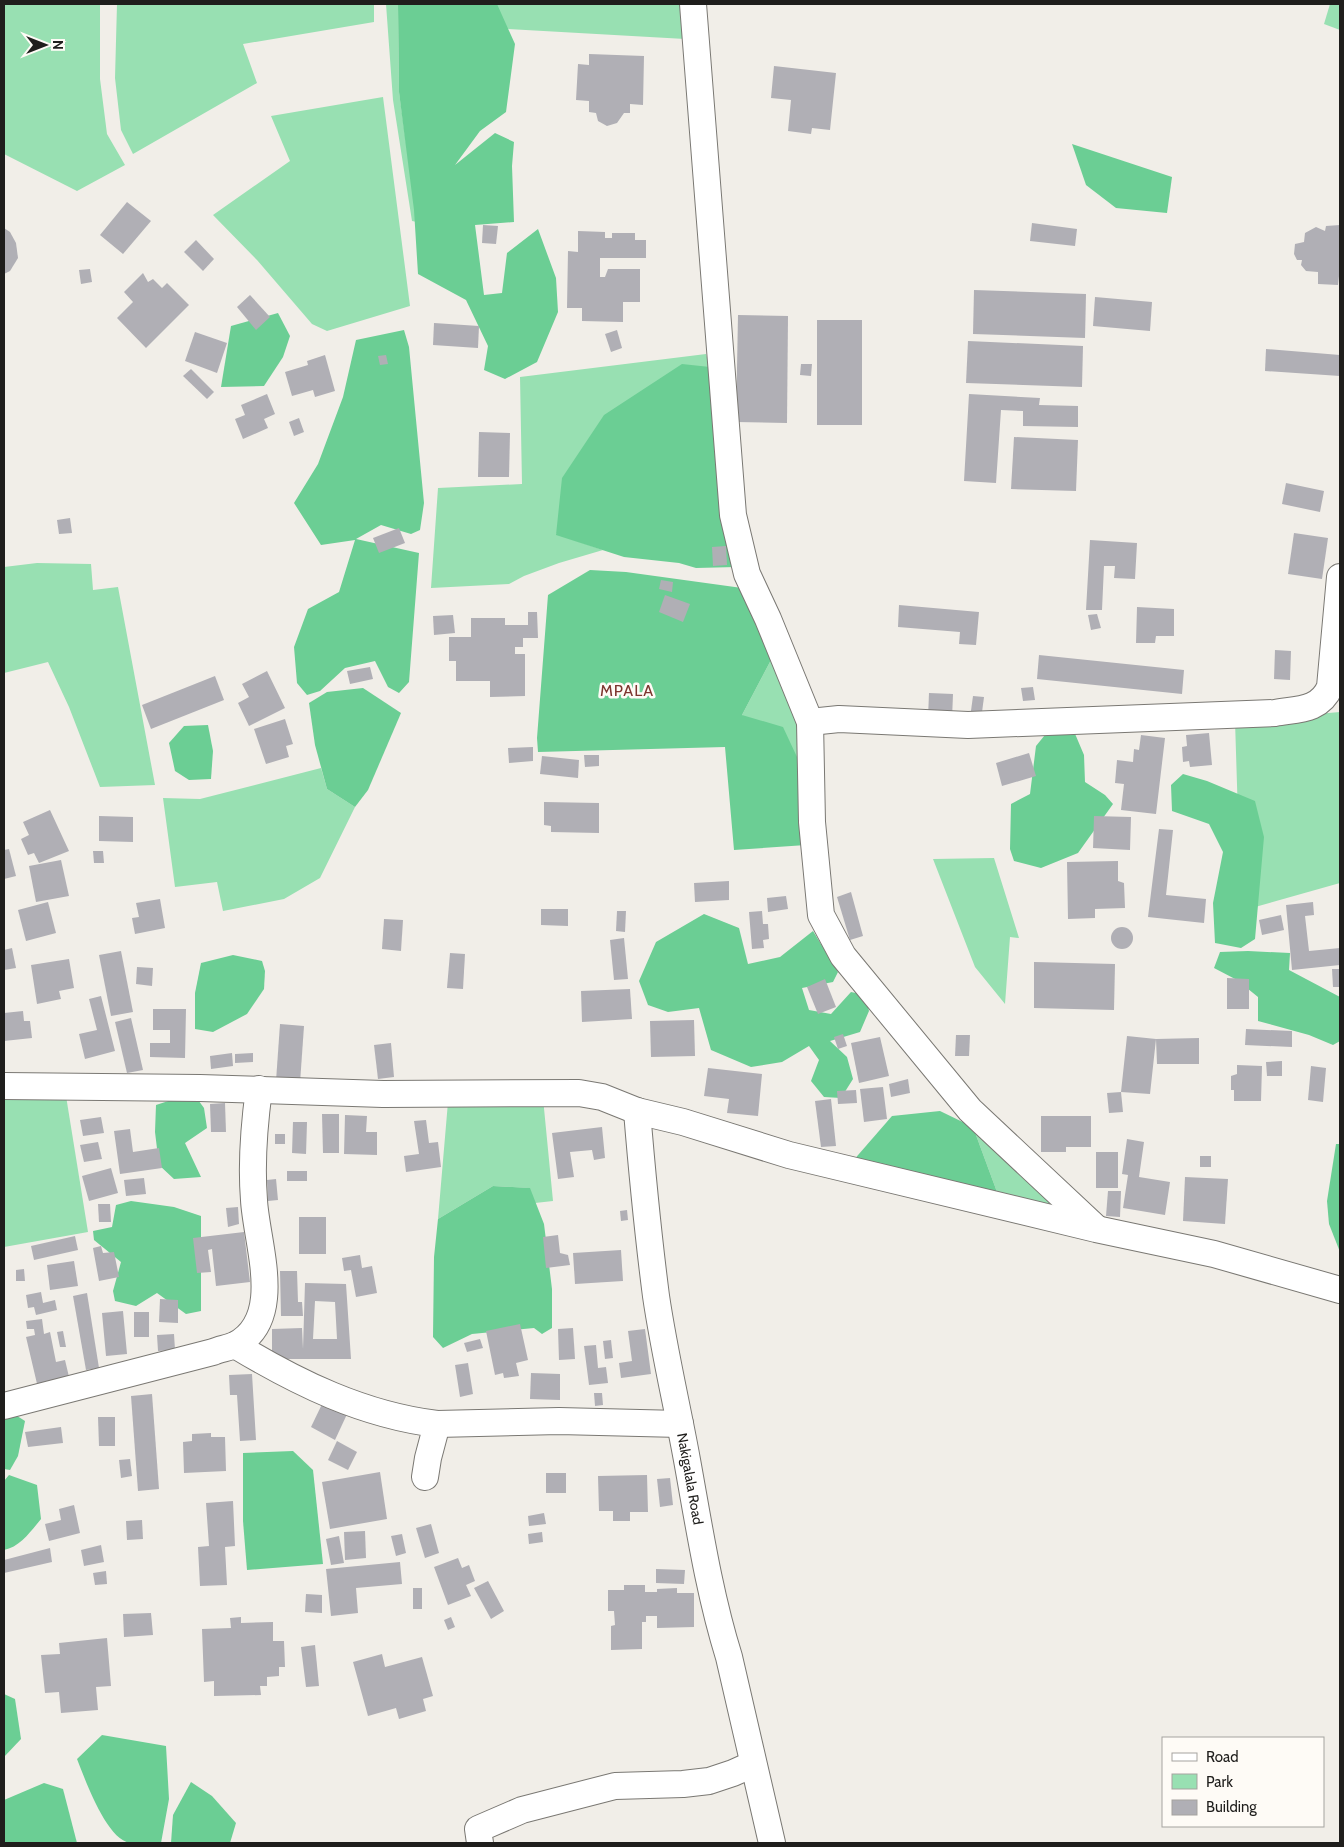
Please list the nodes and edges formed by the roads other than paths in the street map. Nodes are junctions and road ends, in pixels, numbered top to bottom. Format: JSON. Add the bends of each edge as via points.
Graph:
{"nodes":[{"id":1,"x":692,"y":4,"type":"edge"},
{"id":2,"x":1340,"y":578,"type":"edge"},
{"id":3,"x":810,"y":722,"type":"junction"},
{"id":4,"x":4,"y":1086,"type":"edge"},
{"id":5,"x":259,"y":1090,"type":"junction"},
{"id":6,"x":637,"y":1110,"type":"junction"},
{"id":7,"x":1096,"y":1229,"type":"junction"},
{"id":8,"x":1340,"y":1290,"type":"edge"},
{"id":9,"x":235,"y":1345,"type":"junction"},
{"id":10,"x":4,"y":1406,"type":"edge"},
{"id":11,"x":438,"y":1424,"type":"junction"},
{"id":12,"x":680,"y":1424,"type":"junction"},
{"id":13,"x":425,"y":1477,"type":"dead end"},
{"id":14,"x":753,"y":1764,"type":"junction"},
{"id":15,"x":480,"y":1843,"type":"edge"},
{"id":16,"x":772,"y":1843,"type":"edge"}],
"edges":[{"from":1,"to":3,"type":"street","via":[[733,515],[746,574]]},
{"from":2,"to":3,"type":"street","via":[[1330,687],[1322,701],[1315,705],[1275,713],[968,725],[839,718]]},
{"from":3,"to":7,"type":"street","via":[[812,822],[821,915],[843,956],[970,1110]]},
{"from":4,"to":5,"type":"street"},
{"from":5,"to":6,"type":"street","via":[[392,1094],[579,1092]]},
{"from":5,"to":9,"type":"street","via":[[254,1124],[254,1201],[264,1265],[264,1294],[259,1317],[249,1334]]},
{"from":6,"to":7,"type":"street","via":[[789,1155]]},
{"from":6,"to":12,"type":"street","name":"Nakigalala Road","via":[[657,1298]]},
{"from":7,"to":8,"type":"street","via":[[1214,1254]]},
{"from":9,"to":10,"type":"street"},
{"from":9,"to":11,"type":"street","via":[[279,1372],[345,1402],[390,1416]]},
{"from":11,"to":12,"type":"street","via":[[559,1421]]},
{"from":11,"to":13,"type":"street"},
{"from":12,"to":14,"type":"street","name":"Nakigalala Road","via":[[708,1568]]},
{"from":14,"to":15,"type":"street","via":[[709,1781],[615,1786],[522,1810],[478,1829]]},
{"from":14,"to":16,"type":"street","name":"Nakigalala Road"}]}
